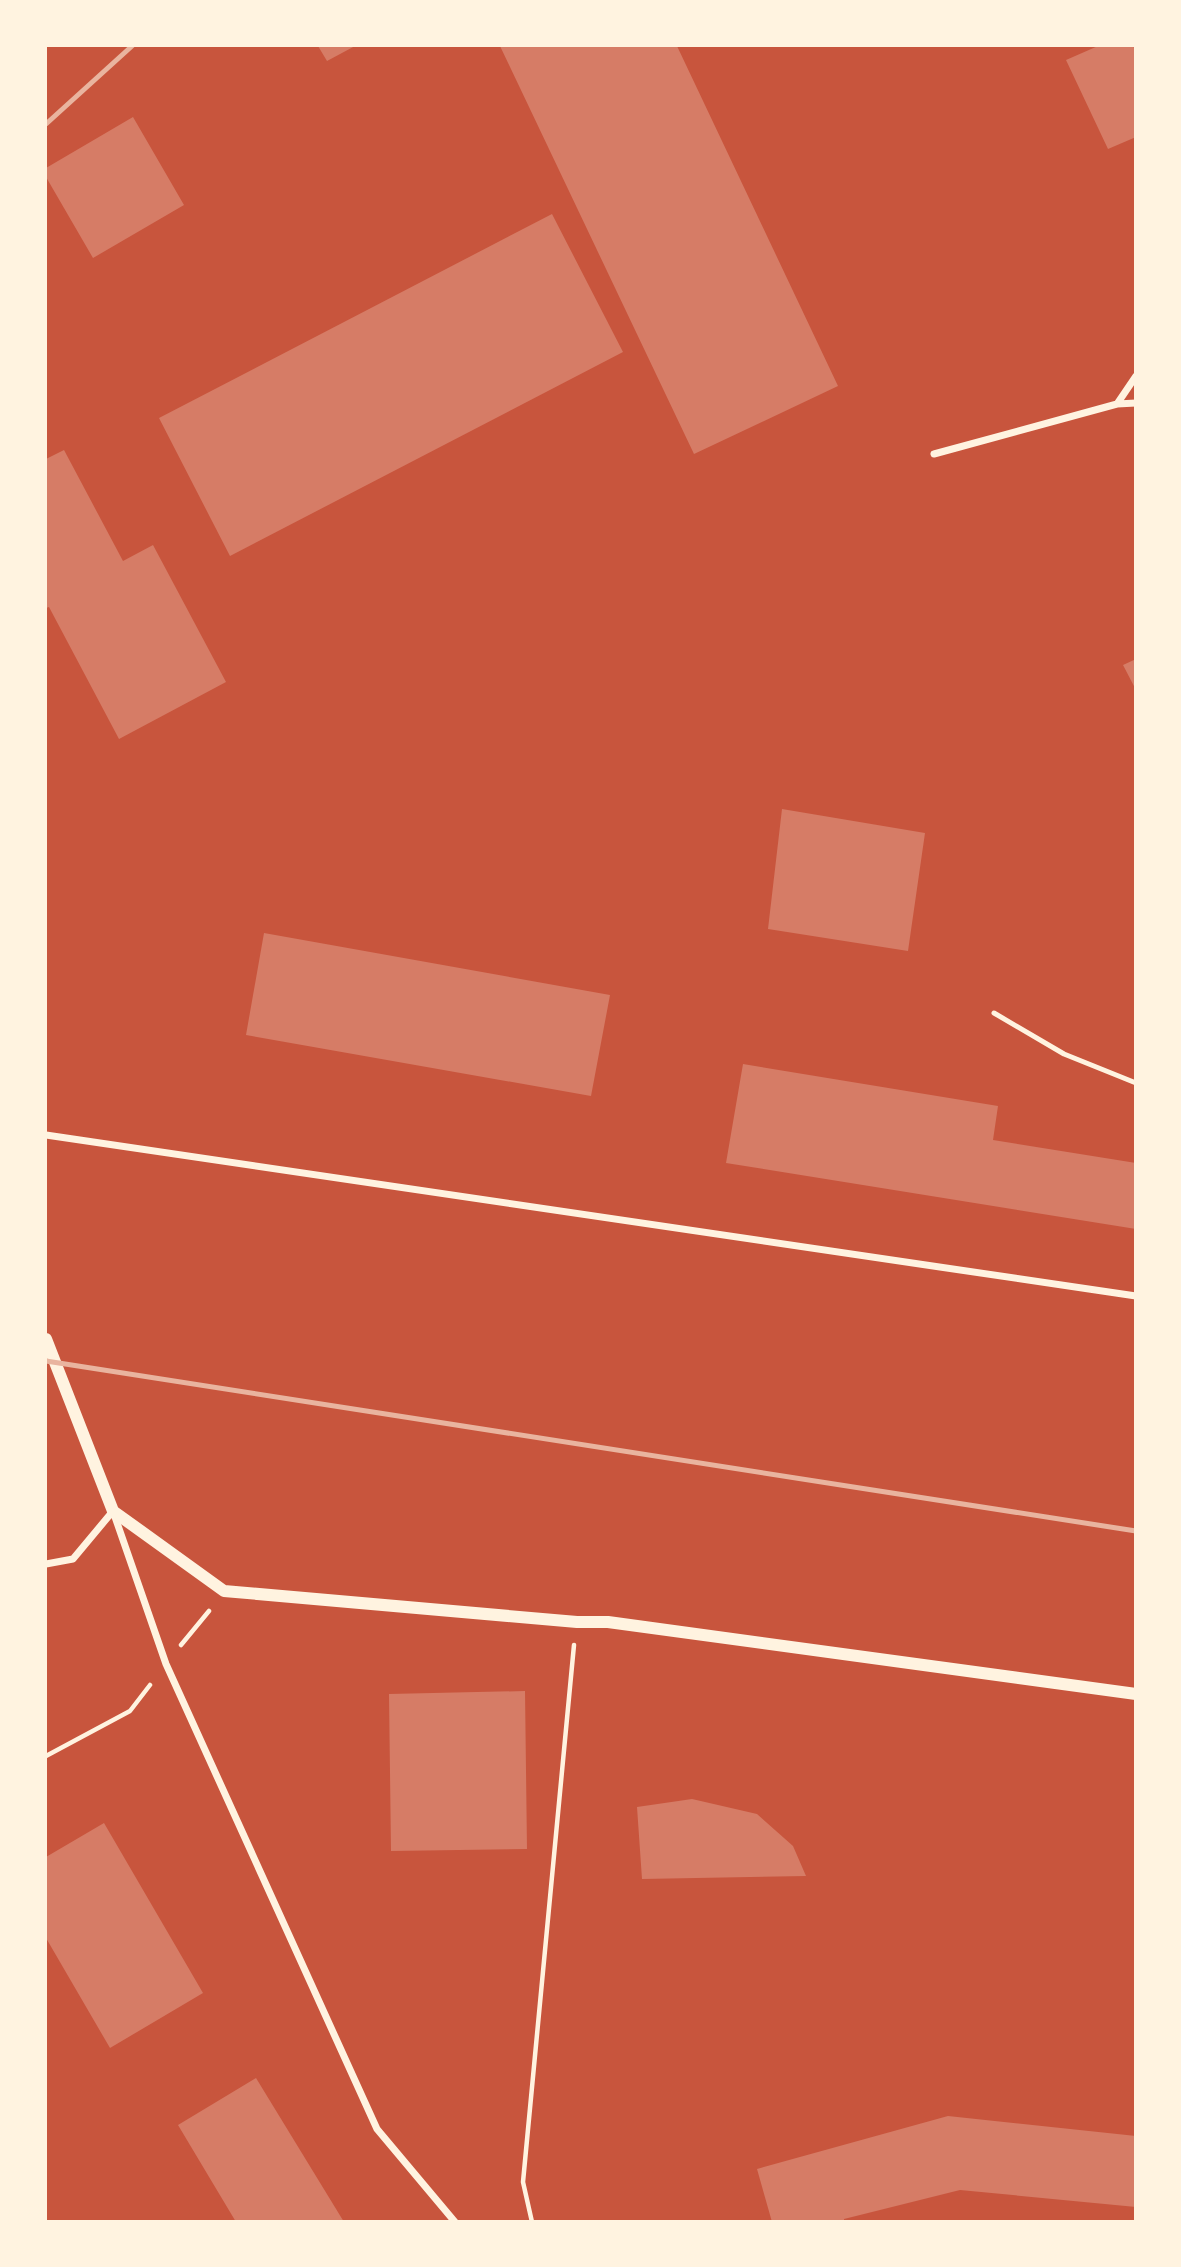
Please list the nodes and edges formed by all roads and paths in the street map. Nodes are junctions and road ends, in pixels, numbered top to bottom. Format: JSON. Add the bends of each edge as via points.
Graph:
{"nodes":[{"id":1,"x":1136,"y":376,"type":"edge"},
{"id":2,"x":1136,"y":403,"type":"edge"},
{"id":3,"x":1117,"y":404,"type":"junction"},
{"id":4,"x":934,"y":454,"type":"dead end"},
{"id":5,"x":994,"y":1013,"type":"dead end"},
{"id":6,"x":1136,"y":1083,"type":"edge"},
{"id":7,"x":46,"y":1135,"type":"edge"},
{"id":8,"x":1136,"y":1296,"type":"edge"},
{"id":9,"x":46,"y":1339,"type":"edge"},
{"id":10,"x":113,"y":1511,"type":"junction"},
{"id":11,"x":46,"y":1564,"type":"edge"},
{"id":12,"x":224,"y":1591,"type":"junction"},
{"id":13,"x":576,"y":1622,"type":"junction"},
{"id":14,"x":166,"y":1664,"type":"junction"},
{"id":15,"x":1136,"y":1694,"type":"edge"},
{"id":16,"x":46,"y":1756,"type":"edge"},
{"id":17,"x":455,"y":2221,"type":"edge"},
{"id":18,"x":532,"y":2221,"type":"edge"}],
"edges":[{"from":1,"to":3,"type":"street"},
{"from":2,"to":3,"type":"street"},
{"from":3,"to":4,"type":"street"},
{"from":5,"to":6,"type":"lane","via":[[1064,1054]]},
{"from":7,"to":8,"type":"street"},
{"from":9,"to":10,"type":"street"},
{"from":10,"to":11,"type":"street","via":[[73,1559]]},
{"from":10,"to":12,"type":"street"},
{"from":10,"to":14,"type":"street"},
{"from":12,"to":13,"type":"street"},
{"from":12,"to":14,"type":"path"},
{"from":13,"to":15,"type":"street","via":[[622,1624]]},
{"from":13,"to":18,"type":"path","via":[[523,2182]]},
{"from":14,"to":16,"type":"path","via":[[130,1711]]},
{"from":14,"to":17,"type":"street","via":[[377,2129]]}]}
